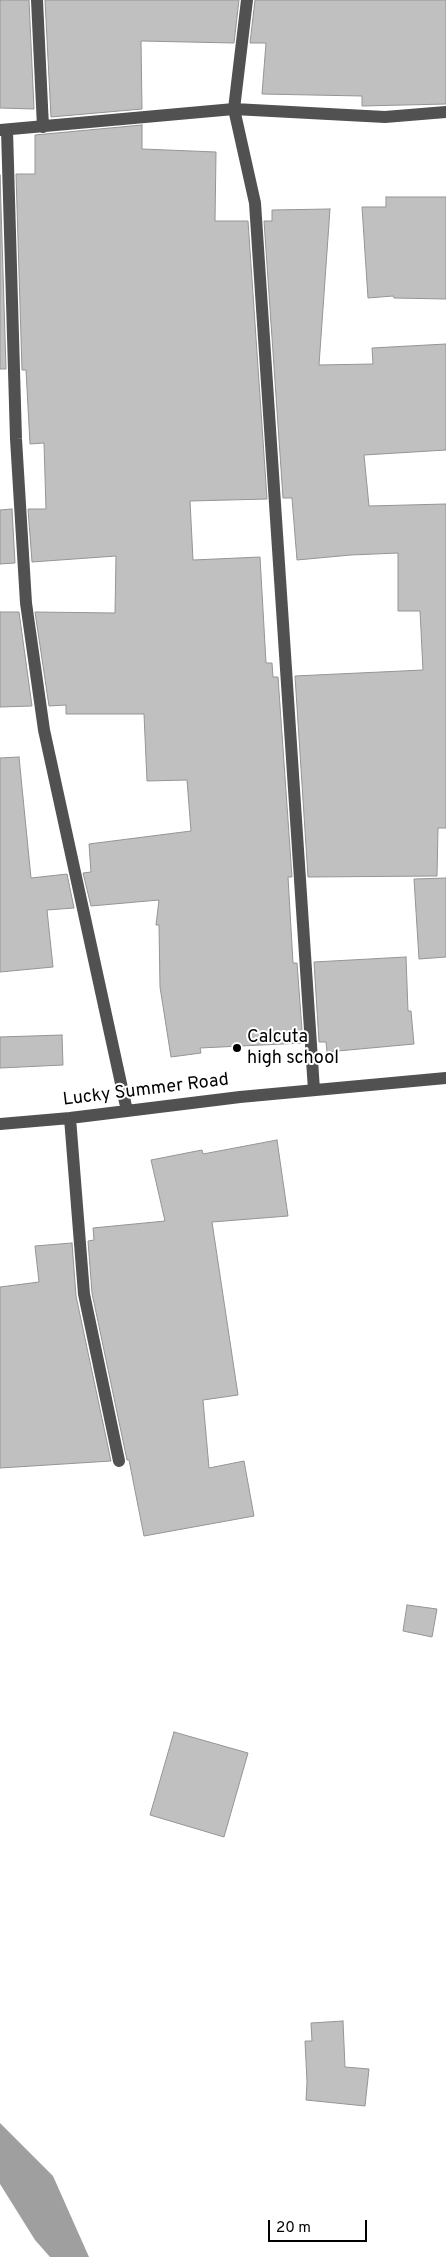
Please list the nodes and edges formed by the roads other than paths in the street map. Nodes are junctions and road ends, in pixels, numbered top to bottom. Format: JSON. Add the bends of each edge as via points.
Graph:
{"nodes":[{"id":1,"x":38,"y":0,"type":"edge"},
{"id":2,"x":247,"y":0,"type":"edge"},
{"id":3,"x":234,"y":109,"type":"junction"},
{"id":4,"x":446,"y":112,"type":"edge"},
{"id":5,"x":42,"y":127,"type":"junction"},
{"id":6,"x":4,"y":130,"type":"edge"},
{"id":7,"x":446,"y":1078,"type":"edge"},
{"id":8,"x":314,"y":1090,"type":"junction"},
{"id":9,"x":127,"y":1111,"type":"junction"},
{"id":10,"x":70,"y":1118,"type":"junction"},
{"id":11,"x":0,"y":1124,"type":"edge"},
{"id":12,"x":119,"y":1462,"type":"dead end"}],
"edges":[{"from":1,"to":5,"type":"street"},
{"from":2,"to":3,"type":"street"},
{"from":3,"to":4,"type":"street","via":[[386,118]]},
{"from":3,"to":5,"type":"street"},
{"from":3,"to":8,"type":"street","via":[[255,203]]},
{"from":5,"to":6,"type":"street"},
{"from":6,"to":9,"type":"street","via":[[26,603],[44,730]]},
{"from":7,"to":8,"type":"street","name":"Lucky Summer Road"},
{"from":8,"to":9,"type":"street","name":"Lucky Summer Road"},
{"from":9,"to":10,"type":"street","name":"Lucky Summer Road"},
{"from":10,"to":11,"type":"street","name":"Lucky Summer Road"},
{"from":10,"to":12,"type":"street","via":[[84,1294]]}]}
